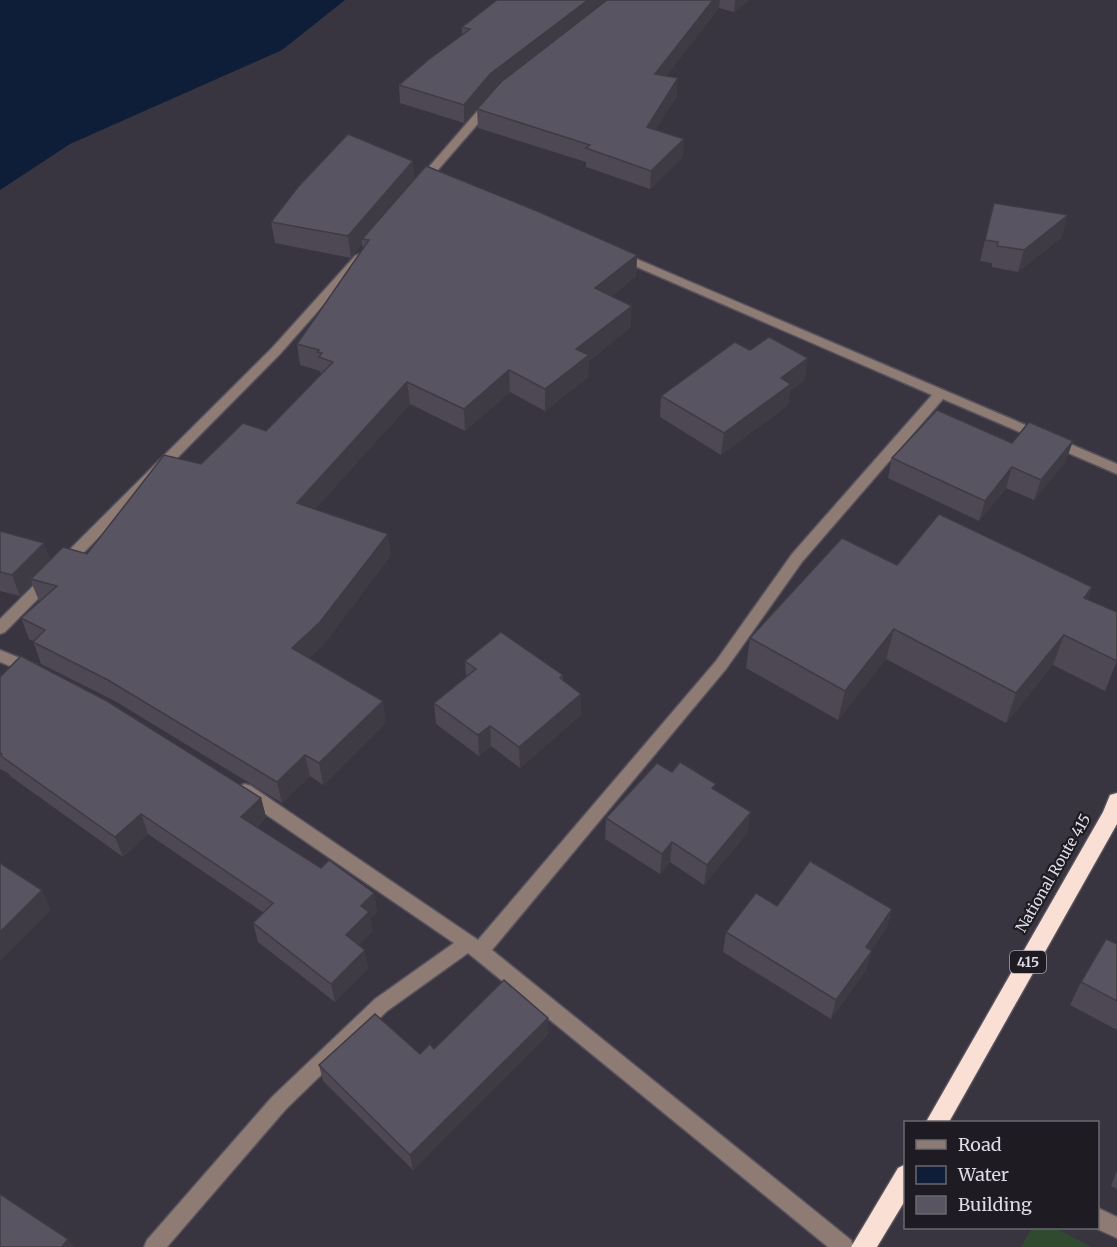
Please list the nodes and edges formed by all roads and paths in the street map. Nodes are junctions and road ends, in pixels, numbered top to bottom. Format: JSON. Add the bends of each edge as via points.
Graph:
{"nodes":[{"id":1,"x":496,"y":96,"type":"edge"},
{"id":2,"x":412,"y":194,"type":"edge"},
{"id":3,"x":602,"y":248,"type":"edge"},
{"id":4,"x":367,"y":249,"type":"edge"},
{"id":5,"x":941,"y":393,"type":"junction"},
{"id":6,"x":1117,"y":469,"type":"edge"},
{"id":7,"x":0,"y":628,"type":"edge"},
{"id":8,"x":0,"y":656,"type":"edge"},
{"id":9,"x":49,"y":675,"type":"edge"},
{"id":10,"x":227,"y":781,"type":"edge"},
{"id":11,"x":1117,"y":801,"type":"edge"},
{"id":12,"x":474,"y":946,"type":"junction"},
{"id":13,"x":938,"y":1121,"type":"edge"},
{"id":14,"x":904,"y":1179,"type":"edge"},
{"id":15,"x":1099,"y":1219,"type":"edge"},
{"id":16,"x":1117,"y":1228,"type":"edge"},
{"id":17,"x":154,"y":1247,"type":"edge"},
{"id":18,"x":844,"y":1247,"type":"edge"},
{"id":19,"x":863,"y":1247,"type":"edge"}],
"edges":[{"from":1,"to":2,"type":"street","via":[[433,178]]},
{"from":3,"to":5,"type":"street"},
{"from":4,"to":7,"type":"street","via":[[276,351]]},
{"from":5,"to":6,"type":"street"},
{"from":5,"to":12,"type":"street","via":[[797,558],[721,665]]},
{"from":8,"to":9,"type":"street"},
{"from":10,"to":12,"type":"street"},
{"from":11,"to":13,"type":"highway","name":"National Route 415","number":"415"},
{"from":12,"to":17,"type":"street","via":[[381,1005],[287,1095]]},
{"from":12,"to":18,"type":"street"},
{"from":14,"to":19,"type":"highway"},
{"from":15,"to":16,"type":"street"}]}
